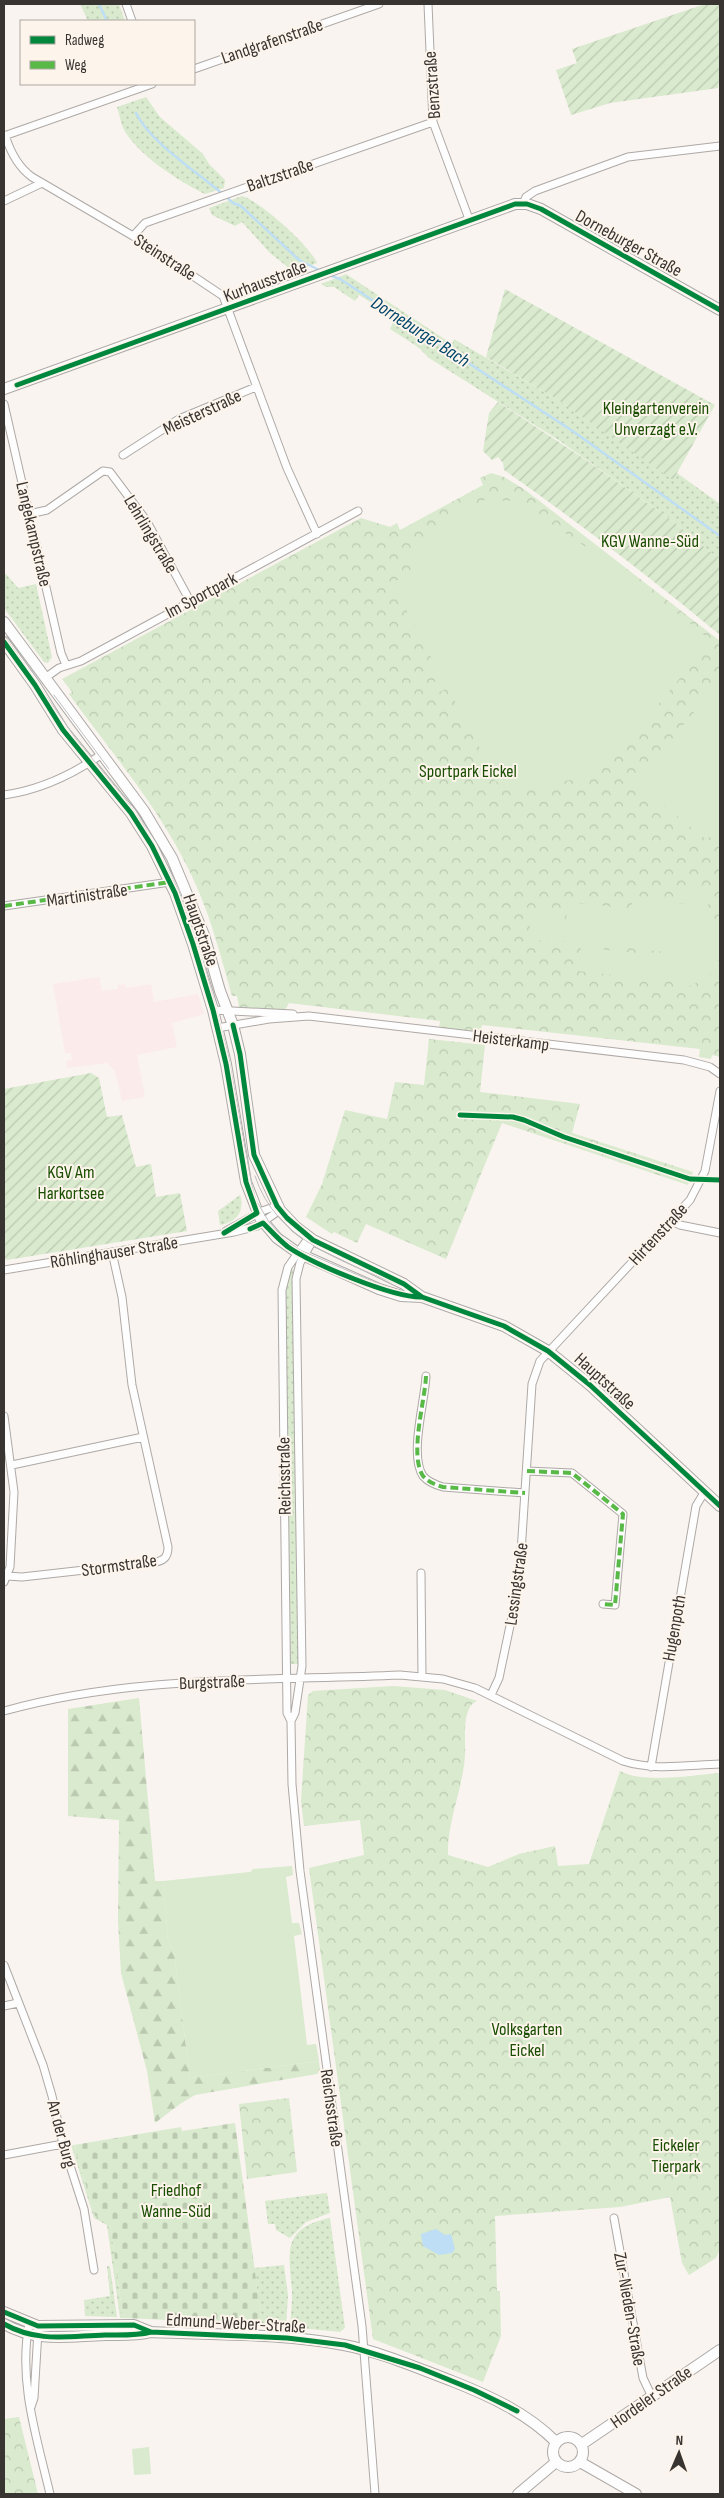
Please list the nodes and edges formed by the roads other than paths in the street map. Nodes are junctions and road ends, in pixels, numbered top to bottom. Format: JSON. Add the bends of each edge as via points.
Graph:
{"nodes":[{"id":1,"x":126,"y":4,"type":"edge"},
{"id":2,"x":379,"y":4,"type":"edge"},
{"id":3,"x":428,"y":4,"type":"edge"},
{"id":4,"x":132,"y":20,"type":"edge"},
{"id":5,"x":195,"y":69,"type":"edge"},
{"id":6,"x":149,"y":85,"type":"edge"},
{"id":7,"x":433,"y":122,"type":"junction"},
{"id":8,"x":4,"y":136,"type":"edge"},
{"id":9,"x":720,"y":146,"type":"edge"},
{"id":10,"x":42,"y":183,"type":"junction"},
{"id":11,"x":4,"y":201,"type":"edge"},
{"id":12,"x":523,"y":204,"type":"junction"},
{"id":13,"x":469,"y":219,"type":"junction"},
{"id":14,"x":133,"y":236,"type":"junction"},
{"id":15,"x":228,"y":309,"type":"junction"},
{"id":16,"x":720,"y":310,"type":"edge"},
{"id":17,"x":256,"y":387,"type":"junction"},
{"id":18,"x":4,"y":389,"type":"edge"},
{"id":19,"x":4,"y":404,"type":"edge"},
{"id":20,"x":123,"y":455,"type":"dead end"},
{"id":21,"x":358,"y":512,"type":"dead end"},
{"id":22,"x":29,"y":514,"type":"junction"},
{"id":23,"x":317,"y":534,"type":"junction"},
{"id":24,"x":190,"y":601,"type":"junction"},
{"id":25,"x":4,"y":622,"type":"edge"},
{"id":26,"x":4,"y":642,"type":"edge"},
{"id":27,"x":66,"y":665,"type":"junction"},
{"id":28,"x":45,"y":678,"type":"junction"},
{"id":29,"x":35,"y":685,"type":"junction"},
{"id":30,"x":102,"y":754,"type":"junction"},
{"id":31,"x":90,"y":763,"type":"junction"},
{"id":32,"x":4,"y":795,"type":"edge"},
{"id":33,"x":170,"y":882,"type":"junction"},
{"id":34,"x":4,"y":906,"type":"edge"},
{"id":35,"x":213,"y":1010,"type":"junction"},
{"id":36,"x":228,"y":1010,"type":"junction"},
{"id":37,"x":298,"y":1016,"type":"junction"},
{"id":38,"x":233,"y":1025,"type":"junction"},
{"id":39,"x":217,"y":1028,"type":"junction"},
{"id":40,"x":720,"y":1074,"type":"edge"},
{"id":41,"x":720,"y":1092,"type":"edge"},
{"id":42,"x":278,"y":1208,"type":"junction"},
{"id":43,"x":260,"y":1218,"type":"junction"},
{"id":44,"x":672,"y":1221,"type":"junction"},
{"id":45,"x":224,"y":1232,"type":"junction"},
{"id":46,"x":720,"y":1233,"type":"edge"},
{"id":47,"x":311,"y":1238,"type":"junction"},
{"id":48,"x":112,"y":1252,"type":"junction"},
{"id":49,"x":301,"y":1254,"type":"junction"},
{"id":50,"x":4,"y":1270,"type":"edge"},
{"id":51,"x":422,"y":1297,"type":"junction"},
{"id":52,"x":548,"y":1351,"type":"junction"},
{"id":53,"x":426,"y":1376,"type":"dead end"},
{"id":54,"x":4,"y":1416,"type":"edge"},
{"id":55,"x":143,"y":1436,"type":"junction"},
{"id":56,"x":12,"y":1465,"type":"junction"},
{"id":57,"x":527,"y":1471,"type":"junction"},
{"id":58,"x":704,"y":1491,"type":"junction"},
{"id":59,"x":525,"y":1493,"type":"junction"},
{"id":60,"x":720,"y":1506,"type":"edge"},
{"id":61,"x":421,"y":1573,"type":"dead end"},
{"id":62,"x":6,"y":1579,"type":"edge"},
{"id":63,"x":603,"y":1604,"type":"dead end"},
{"id":64,"x":422,"y":1677,"type":"junction"},
{"id":65,"x":287,"y":1680,"type":"junction"},
{"id":66,"x":299,"y":1680,"type":"junction"},
{"id":67,"x":491,"y":1695,"type":"junction"},
{"id":68,"x":4,"y":1711,"type":"edge"},
{"id":69,"x":292,"y":1721,"type":"junction"},
{"id":70,"x":720,"y":1764,"type":"edge"},
{"id":71,"x":651,"y":1767,"type":"junction"},
{"id":72,"x":4,"y":1965,"type":"edge"},
{"id":73,"x":18,"y":2003,"type":"junction"},
{"id":74,"x":4,"y":2006,"type":"edge"},
{"id":75,"x":63,"y":2144,"type":"junction"},
{"id":76,"x":4,"y":2155,"type":"edge"},
{"id":77,"x":614,"y":2218,"type":"dead end"},
{"id":78,"x":94,"y":2270,"type":"dead end"},
{"id":79,"x":4,"y":2312,"type":"edge"},
{"id":80,"x":4,"y":2324,"type":"edge"},
{"id":81,"x":33,"y":2325,"type":"junction"},
{"id":82,"x":151,"y":2332,"type":"junction"},
{"id":83,"x":32,"y":2336,"type":"junction"},
{"id":84,"x":364,"y":2350,"type":"junction"},
{"id":85,"x":720,"y":2350,"type":"edge"},
{"id":86,"x":652,"y":2397,"type":"junction"},
{"id":87,"x":31,"y":2408,"type":"junction"},
{"id":88,"x":556,"y":2442,"type":"junction"},
{"id":89,"x":582,"y":2444,"type":"junction"},
{"id":90,"x":556,"y":2462,"type":"junction"},
{"id":91,"x":580,"y":2462,"type":"junction"},
{"id":92,"x":50,"y":2494,"type":"edge"},
{"id":93,"x":375,"y":2494,"type":"edge"},
{"id":94,"x":518,"y":2494,"type":"edge"},
{"id":95,"x":636,"y":2494,"type":"edge"}],
"edges":[{"from":1,"to":4,"type":"street"},
{"from":2,"to":5,"type":"street","name":"Landgrafenstraße"},
{"from":3,"to":7,"type":"street","name":"Benzstraße"},
{"from":6,"to":8,"type":"street"},
{"from":7,"to":13,"type":"street","name":"Benzstraße"},
{"from":7,"to":14,"type":"street","name":"Baltzstraße","via":[[145,223]]},
{"from":8,"to":10,"type":"street","name":"Steinstraße","via":[[24,171]]},
{"from":9,"to":12,"type":"street","name":"Kurhausstraße","via":[[644,154],[614,161],[535,191],[526,197]]},
{"from":10,"to":11,"type":"street"},
{"from":10,"to":14,"type":"street","name":"Steinstraße"},
{"from":12,"to":13,"type":"street","name":"Kurhausstraße","via":[[506,206]]},
{"from":12,"to":16,"type":"street","name":"Dorneburger Straße","via":[[541,209]]},
{"from":13,"to":15,"type":"street","name":"Kurhausstraße"},
{"from":14,"to":15,"type":"street","name":"Steinstraße","via":[[220,294]]},
{"from":15,"to":17,"type":"street","name":"Steinstraße"},
{"from":15,"to":18,"type":"street","name":"Kurhausstraße"},
{"from":17,"to":20,"type":"street","name":"Meisterstraße","via":[[179,419]]},
{"from":17,"to":23,"type":"street","name":"Steinstraße"},
{"from":19,"to":22,"type":"street","name":"Langekampstraße"},
{"from":21,"to":23,"type":"street","name":"Im Sportpark"},
{"from":22,"to":24,"type":"street","name":"Lehrlingstraße","via":[[47,510],[107,470],[146,520]]},
{"from":22,"to":27,"type":"street","name":"Langekampstraße"},
{"from":23,"to":24,"type":"street","name":"Im Sportpark"},
{"from":24,"to":27,"type":"street","name":"Im Sportpark","via":[[80,661]]},
{"from":25,"to":28,"type":"street","name":"Hauptstraße"},
{"from":26,"to":29,"type":"street","name":"Hauptstraße"},
{"from":27,"to":28,"type":"street","name":"Im Sportpark"},
{"from":28,"to":29,"type":"street"},
{"from":28,"to":30,"type":"street","name":"Hauptstraße"},
{"from":29,"to":31,"type":"street","name":"Hauptstraße","via":[[63,730]]},
{"from":30,"to":31,"type":"street"},
{"from":30,"to":36,"type":"street","name":"Hauptstraße","via":[[144,811],[172,858],[204,934]]},
{"from":31,"to":32,"type":"street","via":[[44,786]]},
{"from":31,"to":33,"type":"street","name":"Hauptstraße","via":[[131,813]]},
{"from":33,"to":34,"type":"street","name":"Martinistraße"},
{"from":33,"to":35,"type":"street","name":"Hauptstraße"},
{"from":35,"to":36,"type":"street","name":"Heisterkamp"},
{"from":35,"to":39,"type":"street","name":"Hauptstraße"},
{"from":36,"to":37,"type":"street","name":"Heisterkamp"},
{"from":36,"to":38,"type":"street","name":"Hauptstraße"},
{"from":37,"to":38,"type":"street","name":"Heisterkamp"},
{"from":37,"to":40,"type":"street","name":"Heisterkamp","via":[[684,1060],[710,1067]]},
{"from":38,"to":39,"type":"street","name":"Heisterkamp"},
{"from":38,"to":42,"type":"street","name":"Hauptstraße","via":[[254,1155]]},
{"from":39,"to":43,"type":"street","name":"Hauptstraße","via":[[230,1083],[246,1182]]},
{"from":41,"to":44,"type":"street","name":"Hirtenstraße","via":[[705,1171],[693,1195]]},
{"from":42,"to":43,"type":"street","name":"Röhlinghauser Straße"},
{"from":42,"to":43,"type":"street","name":"Röhlinghauser Straße"},
{"from":42,"to":47,"type":"street","name":"Hauptstraße"},
{"from":43,"to":45,"type":"street","name":"Röhlinghauser Straße"},
{"from":43,"to":45,"type":"street","name":"Röhlinghauser Straße","via":[[250,1229]]},
{"from":43,"to":49,"type":"street","name":"Hauptstraße","via":[[283,1243]]},
{"from":44,"to":46,"type":"street"},
{"from":44,"to":52,"type":"street","name":"Hirtenstraße"},
{"from":45,"to":48,"type":"street","name":"Röhlinghauser Straße"},
{"from":47,"to":49,"type":"street","name":"Reichsstraße"},
{"from":47,"to":51,"type":"street","name":"Hauptstraße","via":[[396,1279]]},
{"from":48,"to":50,"type":"street","name":"Röhlinghauser Straße"},
{"from":48,"to":55,"type":"street","name":"Stormstraße"},
{"from":49,"to":51,"type":"street","name":"Hauptstraße","via":[[379,1289],[401,1296]]},
{"from":49,"to":65,"type":"street","name":"Reichsstraße","via":[[285,1274],[282,1290]]},
{"from":49,"to":66,"type":"street","name":"Reichsstraße","via":[[296,1279],[302,1666]]},
{"from":51,"to":52,"type":"street","name":"Hauptstraße","via":[[504,1326]]},
{"from":52,"to":57,"type":"street","name":"Lessingstraße","via":[[535,1369],[532,1384]]},
{"from":52,"to":58,"type":"street","name":"Hauptstraße","via":[[576,1372]]},
{"from":53,"to":59,"type":"street","via":[[418,1444],[423,1476],[443,1487]]},
{"from":54,"to":56,"type":"street"},
{"from":55,"to":56,"type":"street"},
{"from":55,"to":62,"type":"street","name":"Stormstraße","via":[[168,1547],[164,1559]]},
{"from":56,"to":62,"type":"street","via":[[14,1492]]},
{"from":57,"to":59,"type":"street","name":"Lessingstraße"},
{"from":57,"to":63,"type":"street","via":[[572,1473],[623,1514],[614,1605]]},
{"from":58,"to":60,"type":"street","name":"Hauptstraße"},
{"from":58,"to":71,"type":"street","name":"Hugenpoth","via":[[696,1506]]},
{"from":59,"to":67,"type":"street","name":"Lessingstraße","via":[[519,1583],[499,1678]]},
{"from":61,"to":64,"type":"street"},
{"from":64,"to":66,"type":"street","name":"Burgstraße","via":[[400,1675]]},
{"from":64,"to":67,"type":"street","name":"Burgstraße","via":[[458,1683]]},
{"from":65,"to":66,"type":"street","name":"Burgstraße"},
{"from":65,"to":68,"type":"street","name":"Burgstraße","via":[[141,1686],[75,1695]]},
{"from":65,"to":69,"type":"street","name":"Reichsstraße","via":[[287,1713]]},
{"from":66,"to":69,"type":"street","name":"Reichsstraße"},
{"from":67,"to":71,"type":"street","name":"Burgstraße","via":[[623,1761]]},
{"from":69,"to":84,"type":"street","name":"Reichsstraße","via":[[292,1784],[306,1924]]},
{"from":70,"to":71,"type":"street","name":"Burgstraße"},
{"from":72,"to":73,"type":"street","name":"An der Burg"},
{"from":73,"to":74,"type":"street"},
{"from":73,"to":75,"type":"street","name":"An der Burg","via":[[43,2065]]},
{"from":75,"to":76,"type":"street"},
{"from":75,"to":78,"type":"street","name":"An der Burg","via":[[84,2209]]},
{"from":77,"to":86,"type":"street","name":"Zur-Nieden-Straße","via":[[643,2378]]},
{"from":79,"to":81,"type":"street","name":"Edmund-Weber-Straße"},
{"from":80,"to":83,"type":"street","name":"Edmund-Weber-Straße"},
{"from":81,"to":82,"type":"street","name":"Edmund-Weber-Straße","via":[[134,2325]]},
{"from":81,"to":83,"type":"street"},
{"from":82,"to":83,"type":"street","name":"Edmund-Weber-Straße","via":[[56,2339]]},
{"from":82,"to":84,"type":"street","name":"Edmund-Weber-Straße","via":[[287,2338]]},
{"from":83,"to":87,"type":"street","via":[[34,2398]]},
{"from":83,"to":87,"type":"street","via":[[24,2368]]},
{"from":84,"to":88,"type":"street","name":"Edmund-Weber-Straße","via":[[420,2368],[496,2400]]},
{"from":84,"to":93,"type":"street","name":"Reichsstraße"},
{"from":85,"to":86,"type":"street","name":"Hordeler Straße"},
{"from":86,"to":89,"type":"street","name":"Hordeler Straße"},
{"from":87,"to":92,"type":"street"},
{"from":88,"to":89,"type":"street","via":[[569,2436]]},
{"from":88,"to":90,"type":"street","via":[[552,2452]]},
{"from":89,"to":91,"type":"street","via":[[584,2450]]},
{"from":90,"to":91,"type":"street","via":[[568,2467]]},
{"from":90,"to":94,"type":"street"},
{"from":91,"to":95,"type":"street"}]}
